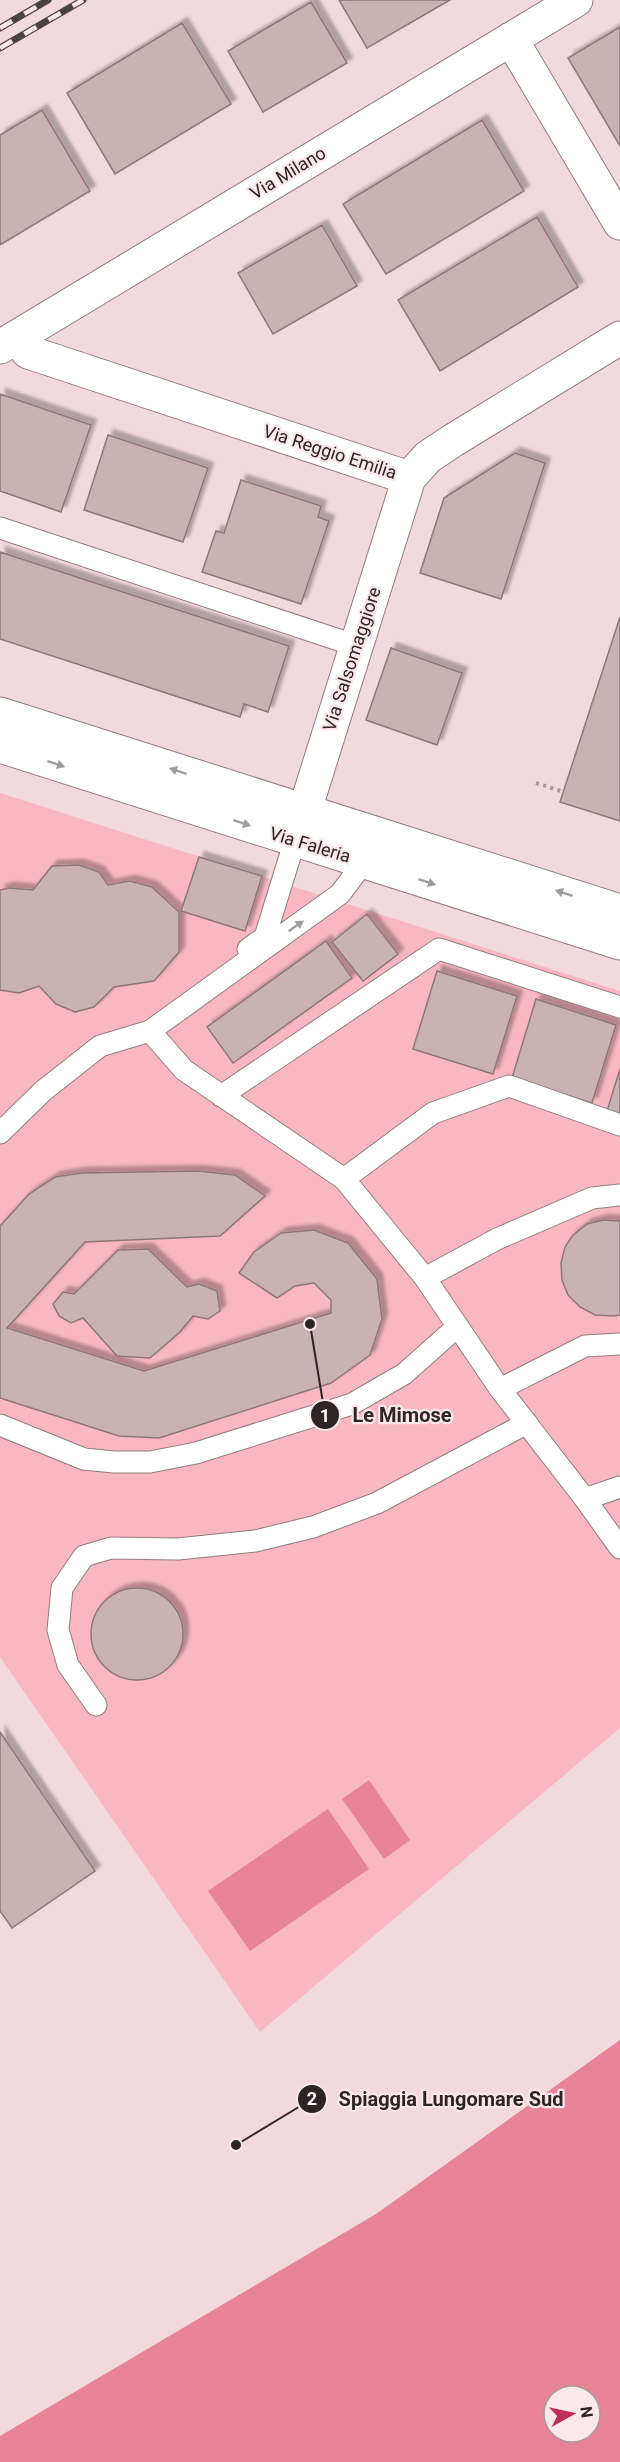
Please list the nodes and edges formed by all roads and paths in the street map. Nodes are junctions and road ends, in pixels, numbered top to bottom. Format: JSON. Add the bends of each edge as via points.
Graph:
{"nodes":[{"id":1,"x":576,"y":0,"type":"edge"},
{"id":2,"x":511,"y":39,"type":"junction"},
{"id":3,"x":620,"y":223,"type":"edge"},
{"id":4,"x":620,"y":338,"type":"edge"},
{"id":5,"x":8,"y":342,"type":"edge"},
{"id":6,"x":409,"y":478,"type":"junction"},
{"id":7,"x":0,"y":528,"type":"edge"},
{"id":8,"x":357,"y":646,"type":"junction"},
{"id":9,"x":0,"y":714,"type":"edge"},
{"id":10,"x":0,"y":746,"type":"edge"},
{"id":11,"x":536,"y":783,"type":"dead end"},
{"id":12,"x":564,"y":792,"type":"dead end"},
{"id":13,"x":300,"y":825,"type":"junction"},
{"id":14,"x":365,"y":846,"type":"junction"},
{"id":15,"x":620,"y":911,"type":"edge"},
{"id":16,"x":620,"y":943,"type":"edge"},
{"id":17,"x":215,"y":985,"type":"junction"},
{"id":18,"x":620,"y":1007,"type":"edge"},
{"id":19,"x":150,"y":1031,"type":"junction"},
{"id":20,"x":221,"y":1096,"type":"junction"},
{"id":21,"x":620,"y":1125,"type":"edge"},
{"id":22,"x":0,"y":1133,"type":"edge"},
{"id":23,"x":344,"y":1179,"type":"junction"},
{"id":24,"x":620,"y":1195,"type":"edge"},
{"id":25,"x":425,"y":1278,"type":"junction"},
{"id":26,"x":458,"y":1326,"type":"junction"},
{"id":27,"x":620,"y":1344,"type":"edge"},
{"id":28,"x":500,"y":1389,"type":"junction"},
{"id":29,"x":527,"y":1423,"type":"junction"},
{"id":30,"x":0,"y":1425,"type":"edge"},
{"id":31,"x":620,"y":1487,"type":"edge"},
{"id":32,"x":585,"y":1499,"type":"junction"},
{"id":33,"x":620,"y":1548,"type":"edge"},
{"id":34,"x":96,"y":1705,"type":"dead end"}],
"edges":[{"from":1,"to":2,"type":"street","name":"Via Milano"},
{"from":2,"to":3,"type":"street"},
{"from":2,"to":5,"type":"street","name":"Via Milano"},
{"from":4,"to":6,"type":"street","name":"Via Reggio Emilia","via":[[452,441]]},
{"from":5,"to":6,"type":"street","name":"Via Reggio Emilia","via":[[28,352]]},
{"from":6,"to":8,"type":"street","name":"Via Salsomaggiore"},
{"from":7,"to":8,"type":"lane"},
{"from":8,"to":13,"type":"street","name":"Via Salsomaggiore"},
{"from":13,"to":9,"type":"street","name":"Via Faleria","one_way":true},
{"from":10,"to":13,"type":"street","name":"Via Faleria","one_way":true},
{"from":11,"to":12,"type":"path"},
{"from":13,"to":14,"type":"street","name":"Via Faleria"},
{"from":13,"to":17,"type":"lane","via":[[265,937],[221,968]]},
{"from":15,"to":14,"type":"street","name":"Via Faleria","one_way":true},
{"from":14,"to":16,"type":"street","name":"Via Faleria","one_way":true},
{"from":17,"to":14,"type":"lane","one_way":true,"via":[[340,894]]},
{"from":17,"to":19,"type":"lane"},
{"from":18,"to":20,"type":"lane","via":[[439,949]]},
{"from":19,"to":20,"type":"lane","via":[[184,1070]]},
{"from":19,"to":22,"type":"lane","via":[[100,1046],[43,1091]]},
{"from":20,"to":23,"type":"lane"},
{"from":21,"to":23,"type":"lane","via":[[509,1086],[433,1113]]},
{"from":23,"to":25,"type":"lane"},
{"from":24,"to":25,"type":"lane","via":[[592,1198],[497,1239]]},
{"from":25,"to":26,"type":"lane"},
{"from":26,"to":28,"type":"lane"},
{"from":26,"to":30,"type":"lane","via":[[404,1374],[352,1404],[195,1453],[150,1462],[84,1459]]},
{"from":27,"to":28,"type":"lane","via":[[585,1346]]},
{"from":28,"to":29,"type":"lane"},
{"from":29,"to":32,"type":"lane"},
{"from":29,"to":34,"type":"lane","via":[[377,1503],[313,1527],[255,1541],[178,1549],[111,1548],[84,1556],[62,1588],[58,1630],[68,1665]]},
{"from":31,"to":32,"type":"lane"},
{"from":32,"to":33,"type":"lane"}]}
